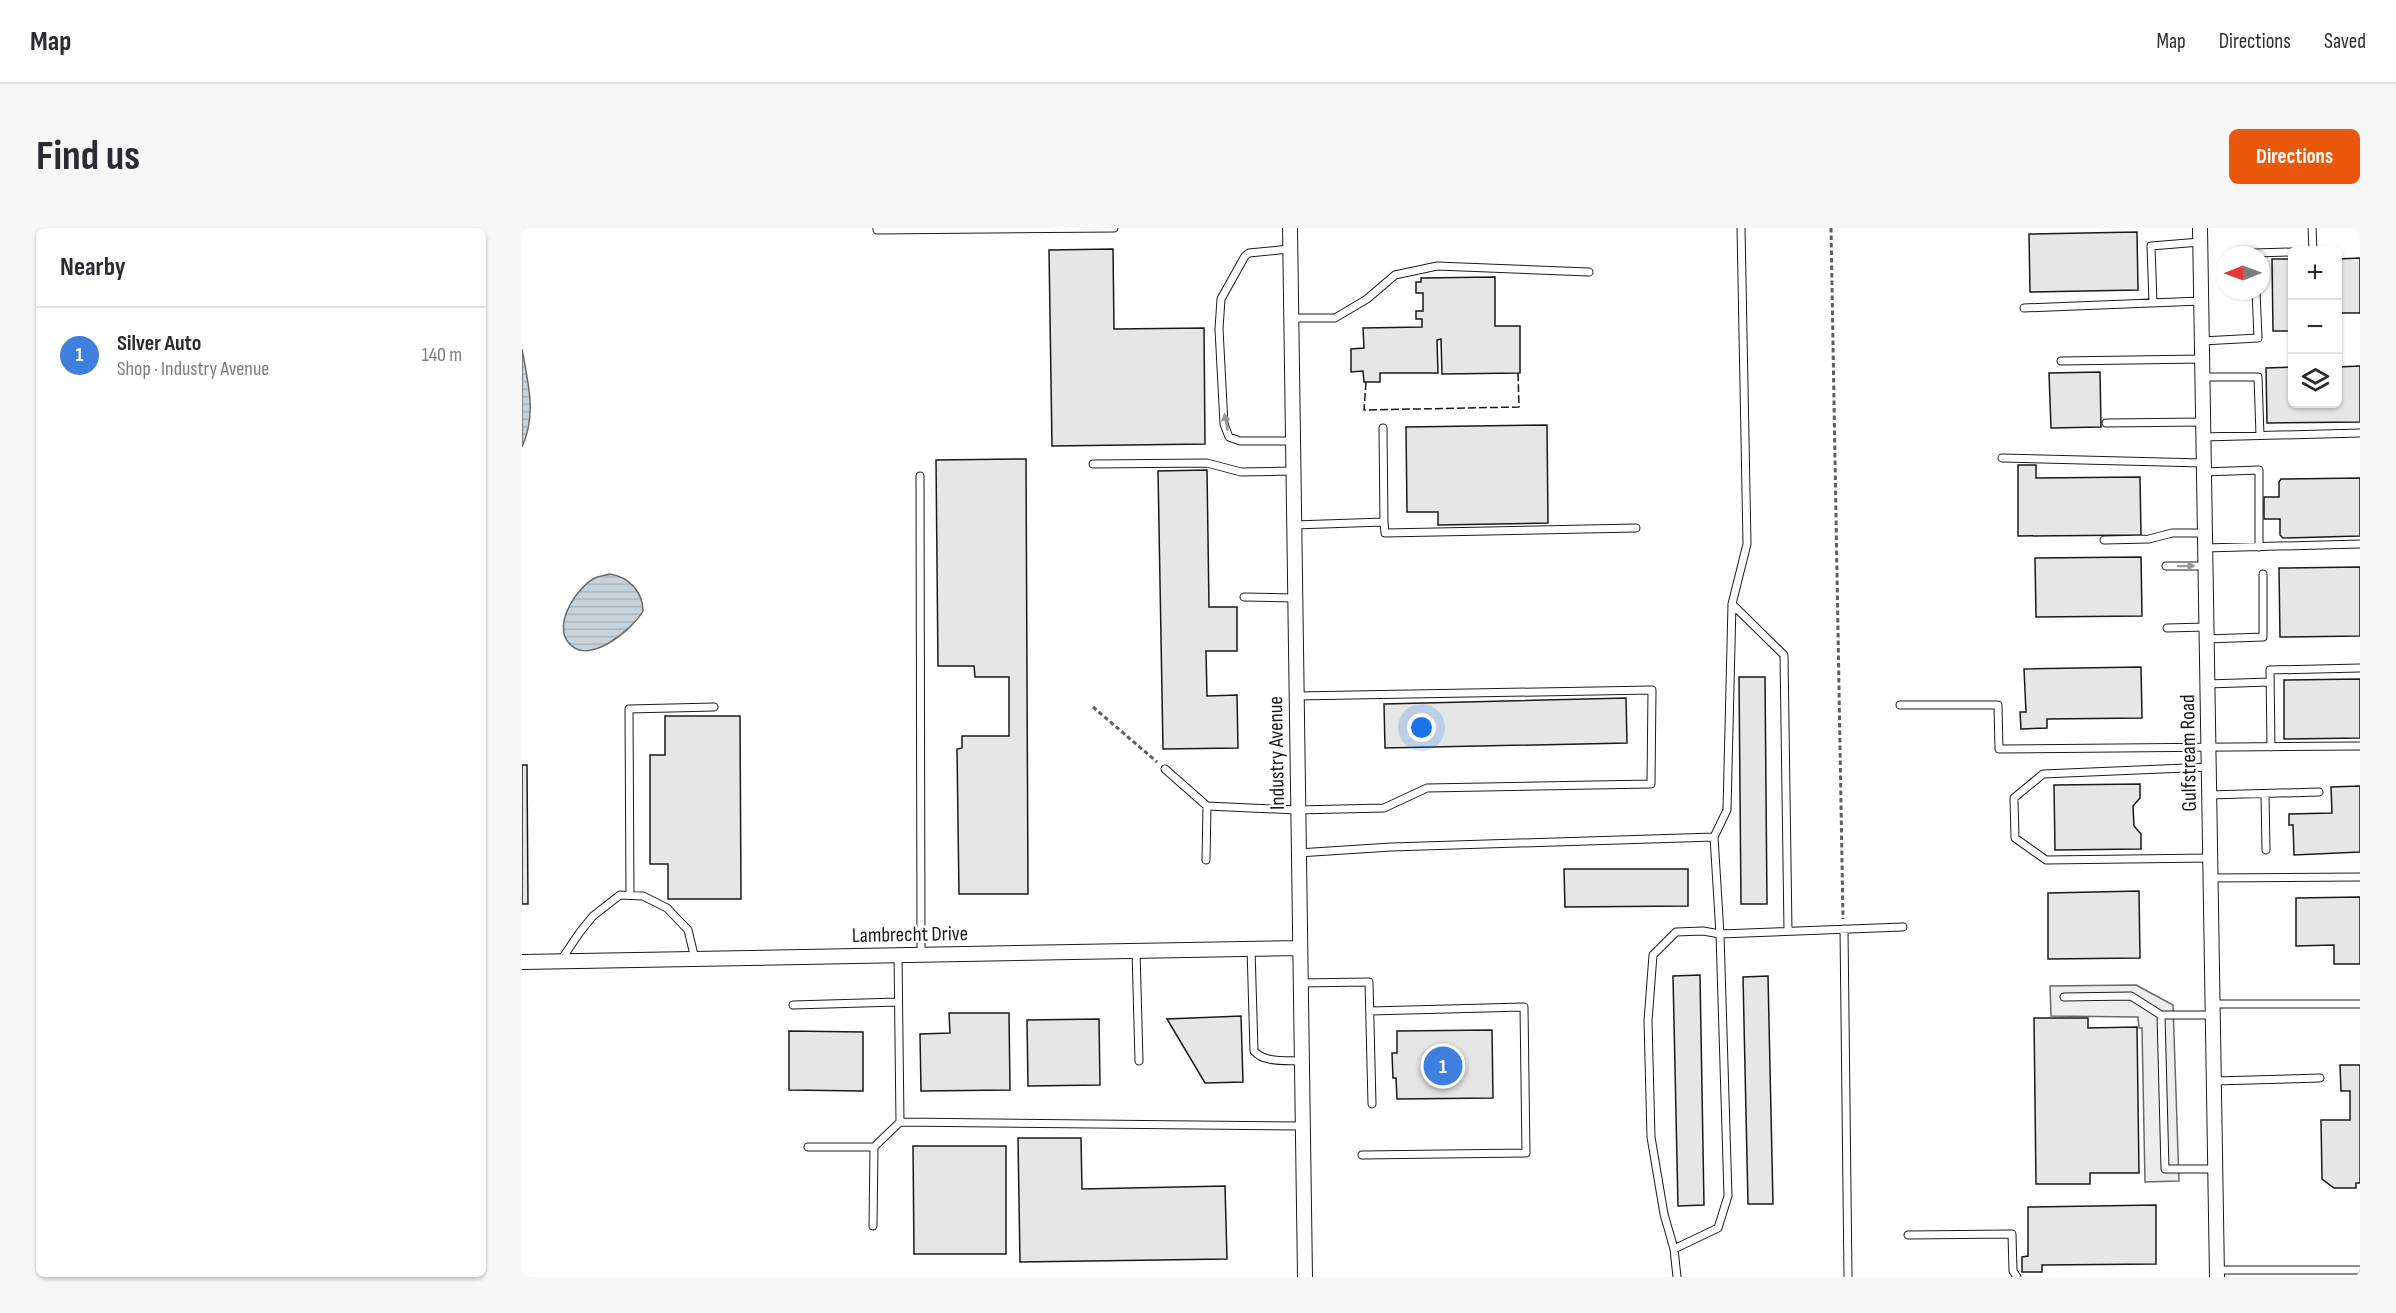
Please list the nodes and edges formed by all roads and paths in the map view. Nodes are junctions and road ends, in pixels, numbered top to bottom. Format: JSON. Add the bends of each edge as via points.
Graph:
{"nodes":[{"id":1,"x":877,"y":228,"type":"edge"},
{"id":2,"x":1114,"y":228,"type":"edge"},
{"id":3,"x":1290,"y":228,"type":"edge"},
{"id":4,"x":1741,"y":228,"type":"edge"},
{"id":5,"x":1831,"y":228,"type":"edge"},
{"id":6,"x":2312,"y":228,"type":"edge"},
{"id":7,"x":2200,"y":235,"type":"edge"},
{"id":8,"x":2313,"y":246,"type":"edge"},
{"id":9,"x":1290,"y":249,"type":"junction"},
{"id":10,"x":2288,"y":252,"type":"edge"},
{"id":11,"x":2270,"y":253,"type":"edge"},
{"id":12,"x":1589,"y":272,"type":"dead end"},
{"id":13,"x":2256,"y":300,"type":"edge"},
{"id":14,"x":2201,"y":301,"type":"junction"},
{"id":15,"x":2153,"y":303,"type":"junction"},
{"id":16,"x":2024,"y":308,"type":"dead end"},
{"id":17,"x":1292,"y":318,"type":"junction"},
{"id":18,"x":2202,"y":341,"type":"junction"},
{"id":19,"x":2202,"y":359,"type":"junction"},
{"id":20,"x":2061,"y":361,"type":"dead end"},
{"id":21,"x":2202,"y":377,"type":"junction"},
{"id":22,"x":2203,"y":422,"type":"junction"},
{"id":23,"x":2106,"y":423,"type":"dead end"},
{"id":24,"x":1383,"y":428,"type":"dead end"},
{"id":25,"x":2360,"y":433,"type":"edge"},
{"id":26,"x":2260,"y":435,"type":"junction"},
{"id":27,"x":2203,"y":437,"type":"junction"},
{"id":28,"x":1293,"y":441,"type":"junction"},
{"id":29,"x":2002,"y":458,"type":"dead end"},
{"id":30,"x":1093,"y":464,"type":"dead end"},
{"id":31,"x":2204,"y":468,"type":"junction"},
{"id":32,"x":1293,"y":471,"type":"junction"},
{"id":33,"x":920,"y":476,"type":"dead end"},
{"id":34,"x":1384,"y":522,"type":"junction"},
{"id":35,"x":1294,"y":525,"type":"junction"},
{"id":36,"x":1636,"y":528,"type":"dead end"},
{"id":37,"x":2205,"y":533,"type":"junction"},
{"id":38,"x":2104,"y":540,"type":"dead end"},
{"id":39,"x":2360,"y":544,"type":"edge"},
{"id":40,"x":2259,"y":546,"type":"junction"},
{"id":41,"x":2205,"y":548,"type":"junction"},
{"id":42,"x":2166,"y":566,"type":"dead end"},
{"id":43,"x":2205,"y":566,"type":"junction"},
{"id":44,"x":2263,"y":574,"type":"dead end"},
{"id":45,"x":1244,"y":597,"type":"dead end"},
{"id":46,"x":1295,"y":598,"type":"junction"},
{"id":47,"x":1732,"y":604,"type":"junction"},
{"id":48,"x":2167,"y":628,"type":"dead end"},
{"id":49,"x":2206,"y":633,"type":"junction"},
{"id":50,"x":2360,"y":668,"type":"edge"},
{"id":51,"x":2270,"y":682,"type":"junction"},
{"id":52,"x":2207,"y":684,"type":"junction"},
{"id":53,"x":1296,"y":696,"type":"junction"},
{"id":54,"x":1900,"y":705,"type":"dead end"},
{"id":55,"x":714,"y":707,"type":"dead end"},
{"id":56,"x":1093,"y":707,"type":"dead end"},
{"id":57,"x":2360,"y":746,"type":"edge"},
{"id":58,"x":2271,"y":747,"type":"junction"},
{"id":59,"x":2208,"y":748,"type":"junction"},
{"id":60,"x":2209,"y":767,"type":"junction"},
{"id":61,"x":1165,"y":769,"type":"joint"},
{"id":62,"x":2319,"y":792,"type":"dead end"},
{"id":63,"x":2265,"y":794,"type":"junction"},
{"id":64,"x":2209,"y":795,"type":"junction"},
{"id":65,"x":1207,"y":806,"type":"junction"},
{"id":66,"x":1297,"y":810,"type":"junction"},
{"id":67,"x":1714,"y":837,"type":"junction"},
{"id":68,"x":2266,"y":850,"type":"dead end"},
{"id":69,"x":1298,"y":854,"type":"junction"},
{"id":70,"x":2210,"y":858,"type":"junction"},
{"id":71,"x":1206,"y":860,"type":"dead end"},
{"id":72,"x":2360,"y":877,"type":"edge"},
{"id":73,"x":2211,"y":878,"type":"junction"},
{"id":74,"x":630,"y":895,"type":"junction"},
{"id":75,"x":1903,"y":927,"type":"dead end"},
{"id":76,"x":1844,"y":929,"type":"junction"},
{"id":77,"x":1788,"y":931,"type":"junction"},
{"id":78,"x":1720,"y":934,"type":"junction"},
{"id":79,"x":1251,"y":948,"type":"junction"},
{"id":80,"x":1299,"y":948,"type":"junction"},
{"id":81,"x":1136,"y":951,"type":"junction"},
{"id":82,"x":898,"y":955,"type":"junction"},
{"id":83,"x":921,"y":955,"type":"junction"},
{"id":84,"x":694,"y":959,"type":"junction"},
{"id":85,"x":561,"y":961,"type":"junction"},
{"id":86,"x":522,"y":962,"type":"edge"},
{"id":87,"x":1300,"y":983,"type":"junction"},
{"id":88,"x":2064,"y":997,"type":"dead end"},
{"id":89,"x":898,"y":1002,"type":"junction"},
{"id":90,"x":2360,"y":1004,"type":"edge"},
{"id":91,"x":794,"y":1005,"type":"dead end"},
{"id":92,"x":2213,"y":1010,"type":"junction"},
{"id":93,"x":1370,"y":1011,"type":"junction"},
{"id":94,"x":2161,"y":1015,"type":"junction"},
{"id":95,"x":1139,"y":1061,"type":"dead end"},
{"id":96,"x":1301,"y":1061,"type":"junction"},
{"id":97,"x":2320,"y":1078,"type":"dead end"},
{"id":98,"x":2214,"y":1081,"type":"junction"},
{"id":99,"x":1372,"y":1104,"type":"dead end"},
{"id":100,"x":900,"y":1122,"type":"junction"},
{"id":101,"x":1302,"y":1126,"type":"junction"},
{"id":102,"x":808,"y":1147,"type":"dead end"},
{"id":103,"x":874,"y":1147,"type":"junction"},
{"id":104,"x":1362,"y":1155,"type":"dead end"},
{"id":105,"x":2216,"y":1169,"type":"junction"},
{"id":106,"x":873,"y":1226,"type":"dead end"},
{"id":107,"x":1908,"y":1235,"type":"dead end"},
{"id":108,"x":1674,"y":1249,"type":"junction"},
{"id":109,"x":2360,"y":1270,"type":"edge"},
{"id":110,"x":2217,"y":1274,"type":"edge"},
{"id":111,"x":1305,"y":1277,"type":"edge"},
{"id":112,"x":1677,"y":1277,"type":"edge"},
{"id":113,"x":1848,"y":1277,"type":"edge"},
{"id":114,"x":2017,"y":1277,"type":"edge"}],
"edges":[{"from":1,"to":2,"type":"lane"},
{"from":3,"to":9,"type":"street","name":"Industry Avenue"},
{"from":4,"to":47,"type":"lane","via":[[1747,544]]},
{"from":5,"to":76,"type":"path"},
{"from":6,"to":8,"type":"lane"},
{"from":7,"to":14,"type":"street","name":"Gulfstream Road"},
{"from":7,"to":15,"type":"lane","via":[[2151,246]]},
{"from":9,"to":17,"type":"street","name":"Industry Avenue"},
{"from":28,"to":9,"type":"lane","one_way":true,"via":[[1240,441],[1229,437],[1224,424],[1220,329],[1221,299],[1245,256]]},
{"from":10,"to":11,"type":"lane"},
{"from":12,"to":17,"type":"lane","via":[[1437,266],[1395,275],[1367,299],[1335,318]]},
{"from":13,"to":18,"type":"lane","via":[[2258,338]]},
{"from":14,"to":15,"type":"lane"},
{"from":14,"to":18,"type":"street","name":"Gulfstream Road"},
{"from":15,"to":16,"type":"lane"},
{"from":17,"to":28,"type":"street","name":"Industry Avenue"},
{"from":18,"to":19,"type":"street","name":"Gulfstream Road"},
{"from":19,"to":20,"type":"lane"},
{"from":19,"to":21,"type":"street","name":"Gulfstream Road"},
{"from":21,"to":22,"type":"street","name":"Gulfstream Road"},
{"from":21,"to":26,"type":"lane","via":[[2258,377]]},
{"from":22,"to":23,"type":"lane"},
{"from":22,"to":27,"type":"street","name":"Gulfstream Road"},
{"from":24,"to":34,"type":"lane"},
{"from":25,"to":26,"type":"lane"},
{"from":26,"to":27,"type":"lane"},
{"from":27,"to":31,"type":"street","name":"Gulfstream Road"},
{"from":28,"to":32,"type":"street","name":"Industry Avenue"},
{"from":29,"to":31,"type":"lane"},
{"from":30,"to":32,"type":"lane","via":[[1207,464],[1241,472]]},
{"from":31,"to":37,"type":"street","name":"Gulfstream Road"},
{"from":31,"to":40,"type":"lane","via":[[2259,470]]},
{"from":32,"to":35,"type":"street","name":"Industry Avenue"},
{"from":33,"to":83,"type":"lane"},
{"from":34,"to":35,"type":"lane"},
{"from":34,"to":36,"type":"lane","via":[[1385,533]]},
{"from":35,"to":46,"type":"street","name":"Industry Avenue"},
{"from":37,"to":38,"type":"lane"},
{"from":37,"to":41,"type":"street","name":"Gulfstream Road"},
{"from":39,"to":40,"type":"lane"},
{"from":40,"to":41,"type":"lane"},
{"from":41,"to":43,"type":"street","name":"Gulfstream Road"},
{"from":42,"to":43,"type":"lane","one_way":true},
{"from":43,"to":49,"type":"street","name":"Gulfstream Road"},
{"from":44,"to":49,"type":"lane","via":[[2263,637]]},
{"from":45,"to":46,"type":"lane"},
{"from":46,"to":53,"type":"street","name":"Industry Avenue"},
{"from":47,"to":67,"type":"lane","via":[[1727,810]]},
{"from":47,"to":77,"type":"lane","via":[[1784,656]]},
{"from":48,"to":49,"type":"lane"},
{"from":49,"to":52,"type":"street","name":"Gulfstream Road"},
{"from":50,"to":51,"type":"lane","via":[[2270,670]]},
{"from":51,"to":52,"type":"lane"},
{"from":51,"to":58,"type":"lane"},
{"from":52,"to":59,"type":"street","name":"Gulfstream Road"},
{"from":53,"to":66,"type":"street","name":"Industry Avenue"},
{"from":53,"to":66,"type":"lane","via":[[1652,690],[1651,784],[1427,788],[1384,808]]},
{"from":54,"to":59,"type":"lane","via":[[1998,705],[1999,749]]},
{"from":55,"to":74,"type":"lane","via":[[628,709]]},
{"from":56,"to":61,"type":"path"},
{"from":57,"to":58,"type":"lane"},
{"from":58,"to":59,"type":"lane"},
{"from":59,"to":60,"type":"street","name":"Gulfstream Road"},
{"from":60,"to":64,"type":"street","name":"Gulfstream Road"},
{"from":60,"to":70,"type":"lane","via":[[2043,774],[2014,798],[2015,838],[2046,860]]},
{"from":61,"to":65,"type":"lane"},
{"from":62,"to":63,"type":"lane"},
{"from":63,"to":64,"type":"lane"},
{"from":63,"to":68,"type":"lane"},
{"from":64,"to":70,"type":"street","name":"Gulfstream Road"},
{"from":65,"to":66,"type":"lane"},
{"from":65,"to":71,"type":"lane"},
{"from":66,"to":69,"type":"street","name":"Industry Avenue"},
{"from":67,"to":69,"type":"lane","via":[[1391,847]]},
{"from":67,"to":78,"type":"lane"},
{"from":69,"to":80,"type":"street","name":"Industry Avenue"},
{"from":70,"to":73,"type":"street","name":"Gulfstream Road"},
{"from":72,"to":73,"type":"lane"},
{"from":73,"to":92,"type":"street","name":"Gulfstream Road"},
{"from":74,"to":84,"type":"lane","via":[[643,896],[667,908],[688,930]]},
{"from":74,"to":85,"type":"lane","via":[[620,895],[593,916]]},
{"from":75,"to":76,"type":"lane"},
{"from":76,"to":77,"type":"lane"},
{"from":76,"to":113,"type":"lane"},
{"from":77,"to":78,"type":"lane"},
{"from":78,"to":108,"type":"lane","via":[[1728,1196],[1718,1228]]},
{"from":78,"to":108,"type":"lane","via":[[1676,932],[1653,955],[1648,1021],[1651,1137]]},
{"from":79,"to":80,"type":"street","name":"Lambrecht Drive"},
{"from":79,"to":81,"type":"street","name":"Lambrecht Drive"},
{"from":79,"to":96,"type":"lane","via":[[1254,1051],[1258,1056],[1275,1060]]},
{"from":80,"to":87,"type":"street","name":"Industry Avenue"},
{"from":81,"to":83,"type":"street","name":"Lambrecht Drive"},
{"from":81,"to":95,"type":"lane"},
{"from":82,"to":83,"type":"street","name":"Lambrecht Drive"},
{"from":82,"to":84,"type":"street","name":"Lambrecht Drive"},
{"from":82,"to":89,"type":"lane"},
{"from":84,"to":85,"type":"street","name":"Lambrecht Drive"},
{"from":85,"to":86,"type":"street","name":"Lambrecht Drive"},
{"from":87,"to":93,"type":"lane","via":[[1369,982]]},
{"from":87,"to":96,"type":"street","name":"Industry Avenue"},
{"from":88,"to":94,"type":"lane","via":[[2132,996]]},
{"from":89,"to":91,"type":"lane"},
{"from":89,"to":100,"type":"lane"},
{"from":90,"to":92,"type":"lane"},
{"from":92,"to":94,"type":"lane"},
{"from":92,"to":98,"type":"street","name":"Gulfstream Road"},
{"from":93,"to":99,"type":"lane"},
{"from":93,"to":104,"type":"lane","via":[[1524,1007],[1526,1153]]},
{"from":94,"to":105,"type":"lane","via":[[2165,1169]]},
{"from":96,"to":101,"type":"street","name":"Industry Avenue"},
{"from":97,"to":98,"type":"lane"},
{"from":98,"to":105,"type":"street","name":"Gulfstream Road"},
{"from":100,"to":101,"type":"lane"},
{"from":100,"to":103,"type":"lane"},
{"from":101,"to":111,"type":"street","name":"Industry Avenue"},
{"from":102,"to":103,"type":"lane"},
{"from":103,"to":106,"type":"lane"},
{"from":105,"to":110,"type":"street","name":"Gulfstream Road"},
{"from":107,"to":114,"type":"lane","via":[[2012,1234],[2013,1271]]},
{"from":108,"to":112,"type":"lane"},
{"from":109,"to":110,"type":"lane"}]}
